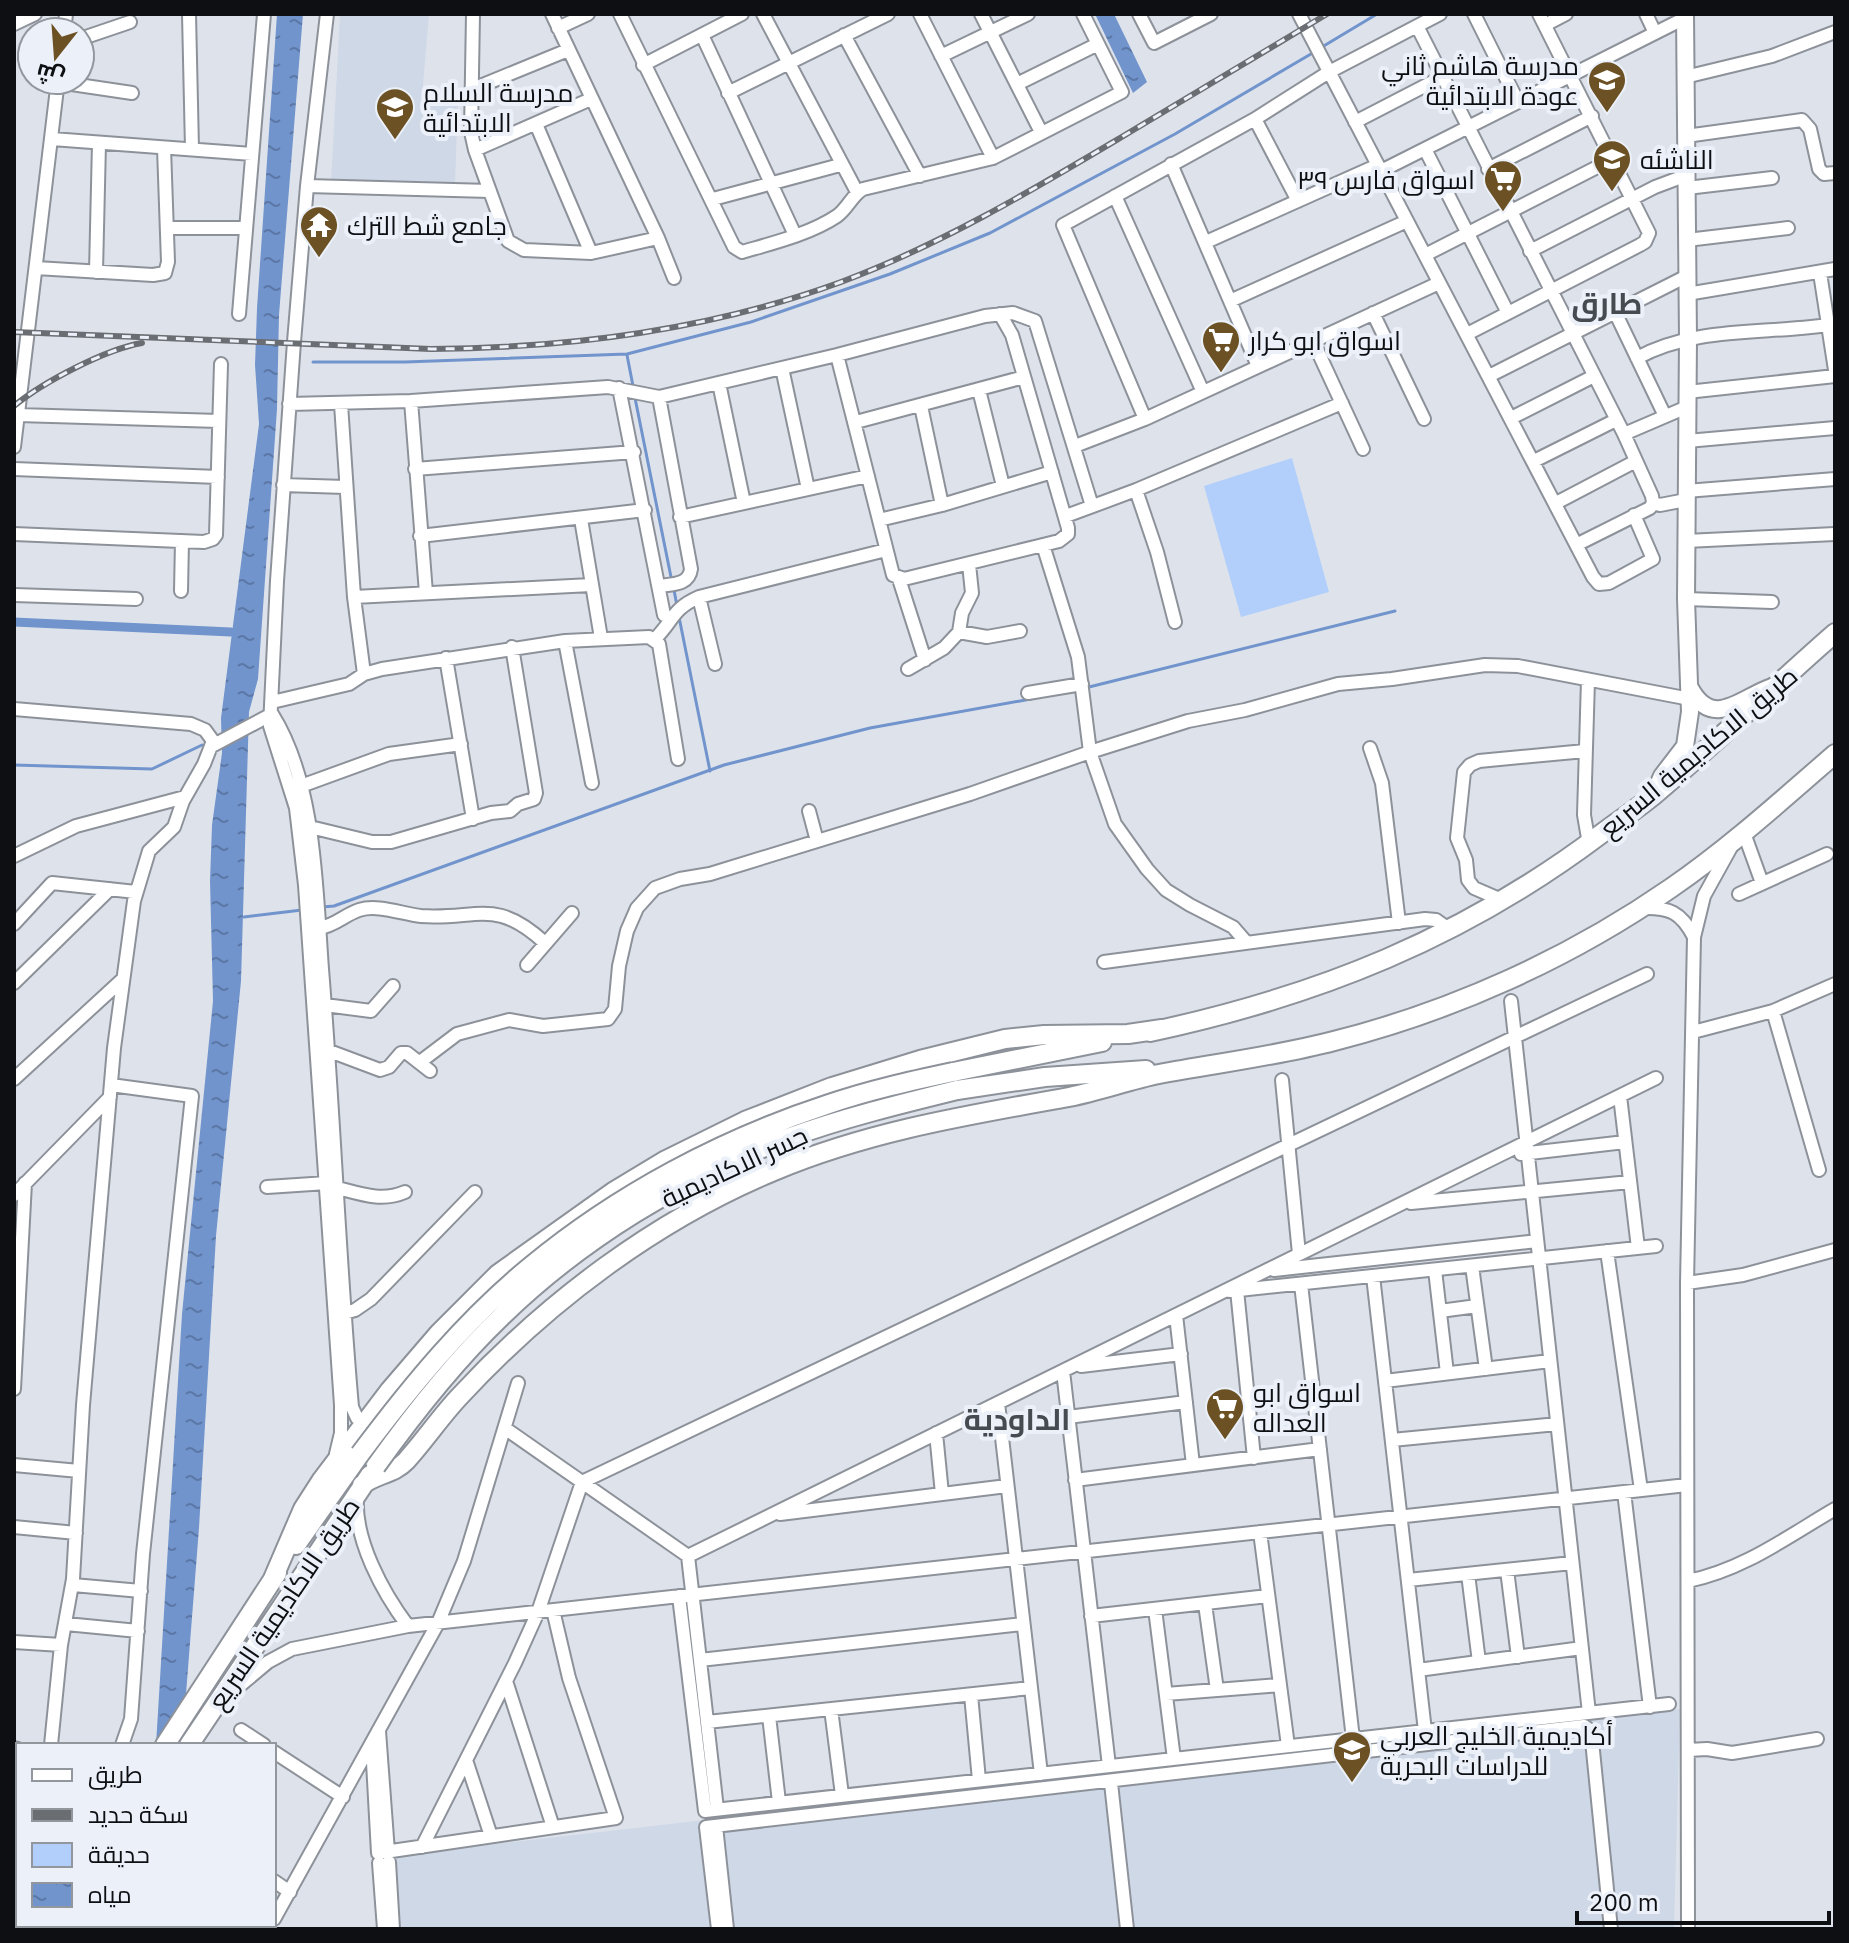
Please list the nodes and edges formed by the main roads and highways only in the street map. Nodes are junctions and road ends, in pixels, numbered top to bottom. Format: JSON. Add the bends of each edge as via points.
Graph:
{"nodes":[{"id":1,"x":1685,"y":16,"type":"edge"},
{"id":2,"x":1835,"y":633,"type":"edge"},
{"id":3,"x":1774,"y":686,"type":"junction"},
{"id":4,"x":1689,"y":691,"type":"junction"},
{"id":5,"x":1835,"y":754,"type":"edge"},
{"id":6,"x":1653,"y":796,"type":"junction"},
{"id":7,"x":1162,"y":1029,"type":"junction"},
{"id":8,"x":1193,"y":1068,"type":"junction"},
{"id":9,"x":955,"y":1081,"type":"junction"},
{"id":10,"x":698,"y":1143,"type":"junction"},
{"id":11,"x":726,"y":1193,"type":"junction"},
{"id":12,"x":529,"y":1250,"type":"junction"},
{"id":13,"x":560,"y":1303,"type":"junction"},
{"id":14,"x":360,"y":1454,"type":"joint"},
{"id":15,"x":376,"y":1466,"type":"joint"},
{"id":16,"x":361,"y":1486,"type":"junction"},
{"id":17,"x":272,"y":1581,"type":"junction"},
{"id":18,"x":193,"y":1738,"type":"edge"},
{"id":19,"x":166,"y":1743,"type":"edge"}],
"edges":[{"from":1,"to":4,"type":"main road"},
{"from":2,"to":3,"type":"highway","name":"طريق الاكاديمية السريع"},
{"from":3,"to":4,"type":"main road","via":[[1720,710],[1702,704]]},
{"from":3,"to":6,"type":"highway","name":"طريق الاكاديمية السريع"},
{"from":4,"to":6,"type":"main road","via":[[1685,746]]},
{"from":5,"to":8,"type":"highway","via":[[1695,871],[1571,948],[1423,1014],[1332,1042]]},
{"from":6,"to":7,"type":"highway","name":"طريق الاكاديمية السريع","via":[[1504,901],[1450,930],[1318,987]]},
{"from":7,"to":9,"type":"highway","name":"جسر الاكاديمية"},
{"from":7,"to":10,"type":"highway","via":[[1005,1039],[832,1087]]},
{"from":8,"to":9,"type":"highway","name":"جسر الاكاديمية"},
{"from":8,"to":11,"type":"highway","via":[[937,1120],[839,1147]]},
{"from":9,"to":14,"type":"highway","name":"جسر الاكاديمية","bridge":true,"via":[[869,1092],[773,1124],[637,1192],[532,1266],[489,1304],[417,1381]]},
{"from":9,"to":15,"type":"highway","name":"جسر الاكاديمية","bridge":true,"via":[[787,1138],[638,1212],[543,1279],[501,1317],[410,1418]]},
{"from":10,"to":11,"type":"highway"},
{"from":10,"to":12,"type":"highway","via":[[613,1192]]},
{"from":11,"to":13,"type":"highway","via":[[651,1236]]},
{"from":12,"to":13,"type":"highway","via":[[546,1256],[557,1269]]},
{"from":12,"to":17,"type":"highway","via":[[473,1297],[369,1418],[303,1509]]},
{"from":13,"to":16,"type":"highway","via":[[461,1395],[406,1460]]},
{"from":14,"to":17,"type":"highway","name":"طريق الاكاديمية السريع"},
{"from":15,"to":16,"type":"highway","name":"طريق الاكاديمية السريع"},
{"from":16,"to":18,"type":"highway","name":"طريق الاكاديمية السريع"},
{"from":17,"to":19,"type":"highway","name":"طريق الاكاديمية السريع"}]}
